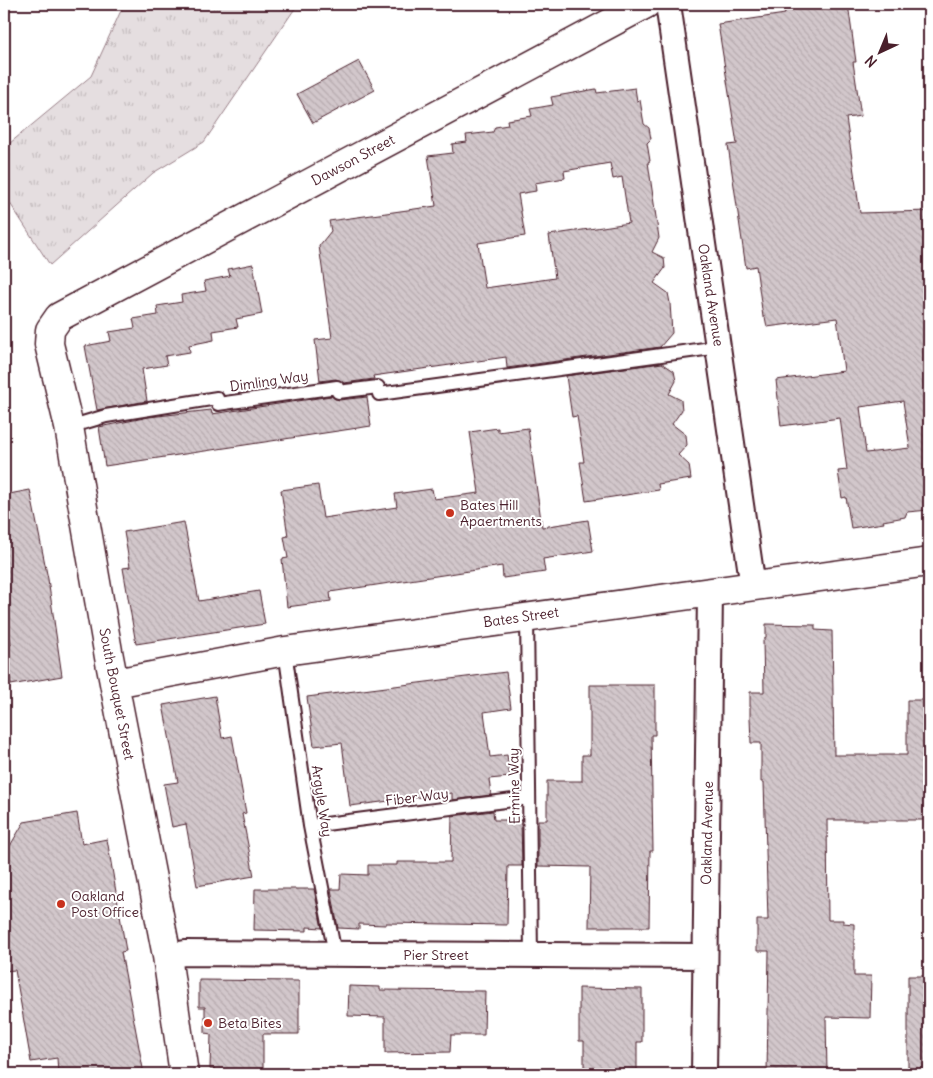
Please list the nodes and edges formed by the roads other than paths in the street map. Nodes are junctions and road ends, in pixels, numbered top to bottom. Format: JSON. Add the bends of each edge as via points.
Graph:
{"nodes":[{"id":1,"x":646,"y":4,"type":"edge"},
{"id":2,"x":668,"y":4,"type":"edge"},
{"id":3,"x":59,"y":317,"type":"joint"},
{"id":4,"x":719,"y":346,"type":"junction"},
{"id":5,"x":69,"y":427,"type":"junction"},
{"id":6,"x":929,"y":562,"type":"edge"},
{"id":7,"x":753,"y":587,"type":"junction"},
{"id":8,"x":710,"y":592,"type":"junction"},
{"id":9,"x":527,"y":616,"type":"junction"},
{"id":10,"x":285,"y":651,"type":"junction"},
{"id":11,"x":115,"y":683,"type":"junction"},
{"id":12,"x":529,"y":798,"type":"junction"},
{"id":13,"x":310,"y":826,"type":"junction"},
{"id":14,"x":335,"y":954,"type":"junction"},
{"id":15,"x":167,"y":956,"type":"junction"},
{"id":16,"x":532,"y":956,"type":"junction"},
{"id":17,"x":705,"y":956,"type":"junction"},
{"id":18,"x":184,"y":1074,"type":"edge"},
{"id":19,"x":704,"y":1074,"type":"edge"}],
"edges":[{"from":1,"to":3,"type":"street","name":"Dawson Street"},
{"from":2,"to":4,"type":"street","name":"Oakland Avenue"},
{"from":3,"to":5,"type":"street","name":"South Bouquet Street","via":[[50,330],[49,344]]},
{"from":4,"to":5,"type":"lane","name":"Dimling Way","via":[[379,394],[378,386],[338,392],[337,387],[218,404],[217,398],[106,416]]},
{"from":4,"to":7,"type":"street","name":"Oakland Avenue"},
{"from":5,"to":11,"type":"street","name":"South Bouquet Street"},
{"from":6,"to":7,"type":"street","name":"Bates Street"},
{"from":7,"to":8,"type":"street","name":"Bates Street"},
{"from":8,"to":9,"type":"street","name":"Bates Street"},
{"from":8,"to":17,"type":"street","name":"Oakland Avenue"},
{"from":9,"to":10,"type":"street","name":"Bates Street"},
{"from":9,"to":12,"type":"lane","name":"Ermine Way"},
{"from":10,"to":11,"type":"street","name":"Bates Street"},
{"from":10,"to":13,"type":"lane","name":"Argyle Way"},
{"from":11,"to":15,"type":"street","name":"South Bouquet Street"},
{"from":12,"to":13,"type":"lane","name":"Fiber Way"},
{"from":12,"to":16,"type":"lane","name":"Ermine Way"},
{"from":13,"to":14,"type":"lane","name":"Argyle Way"},
{"from":14,"to":15,"type":"street","name":"Pier Street","via":[[185,953]]},
{"from":14,"to":16,"type":"street","name":"Pier Street"},
{"from":15,"to":18,"type":"street","name":"South Bouquet Street"},
{"from":16,"to":17,"type":"street","name":"Pier Street"},
{"from":17,"to":19,"type":"street","name":"Oakland Avenue"}]}
